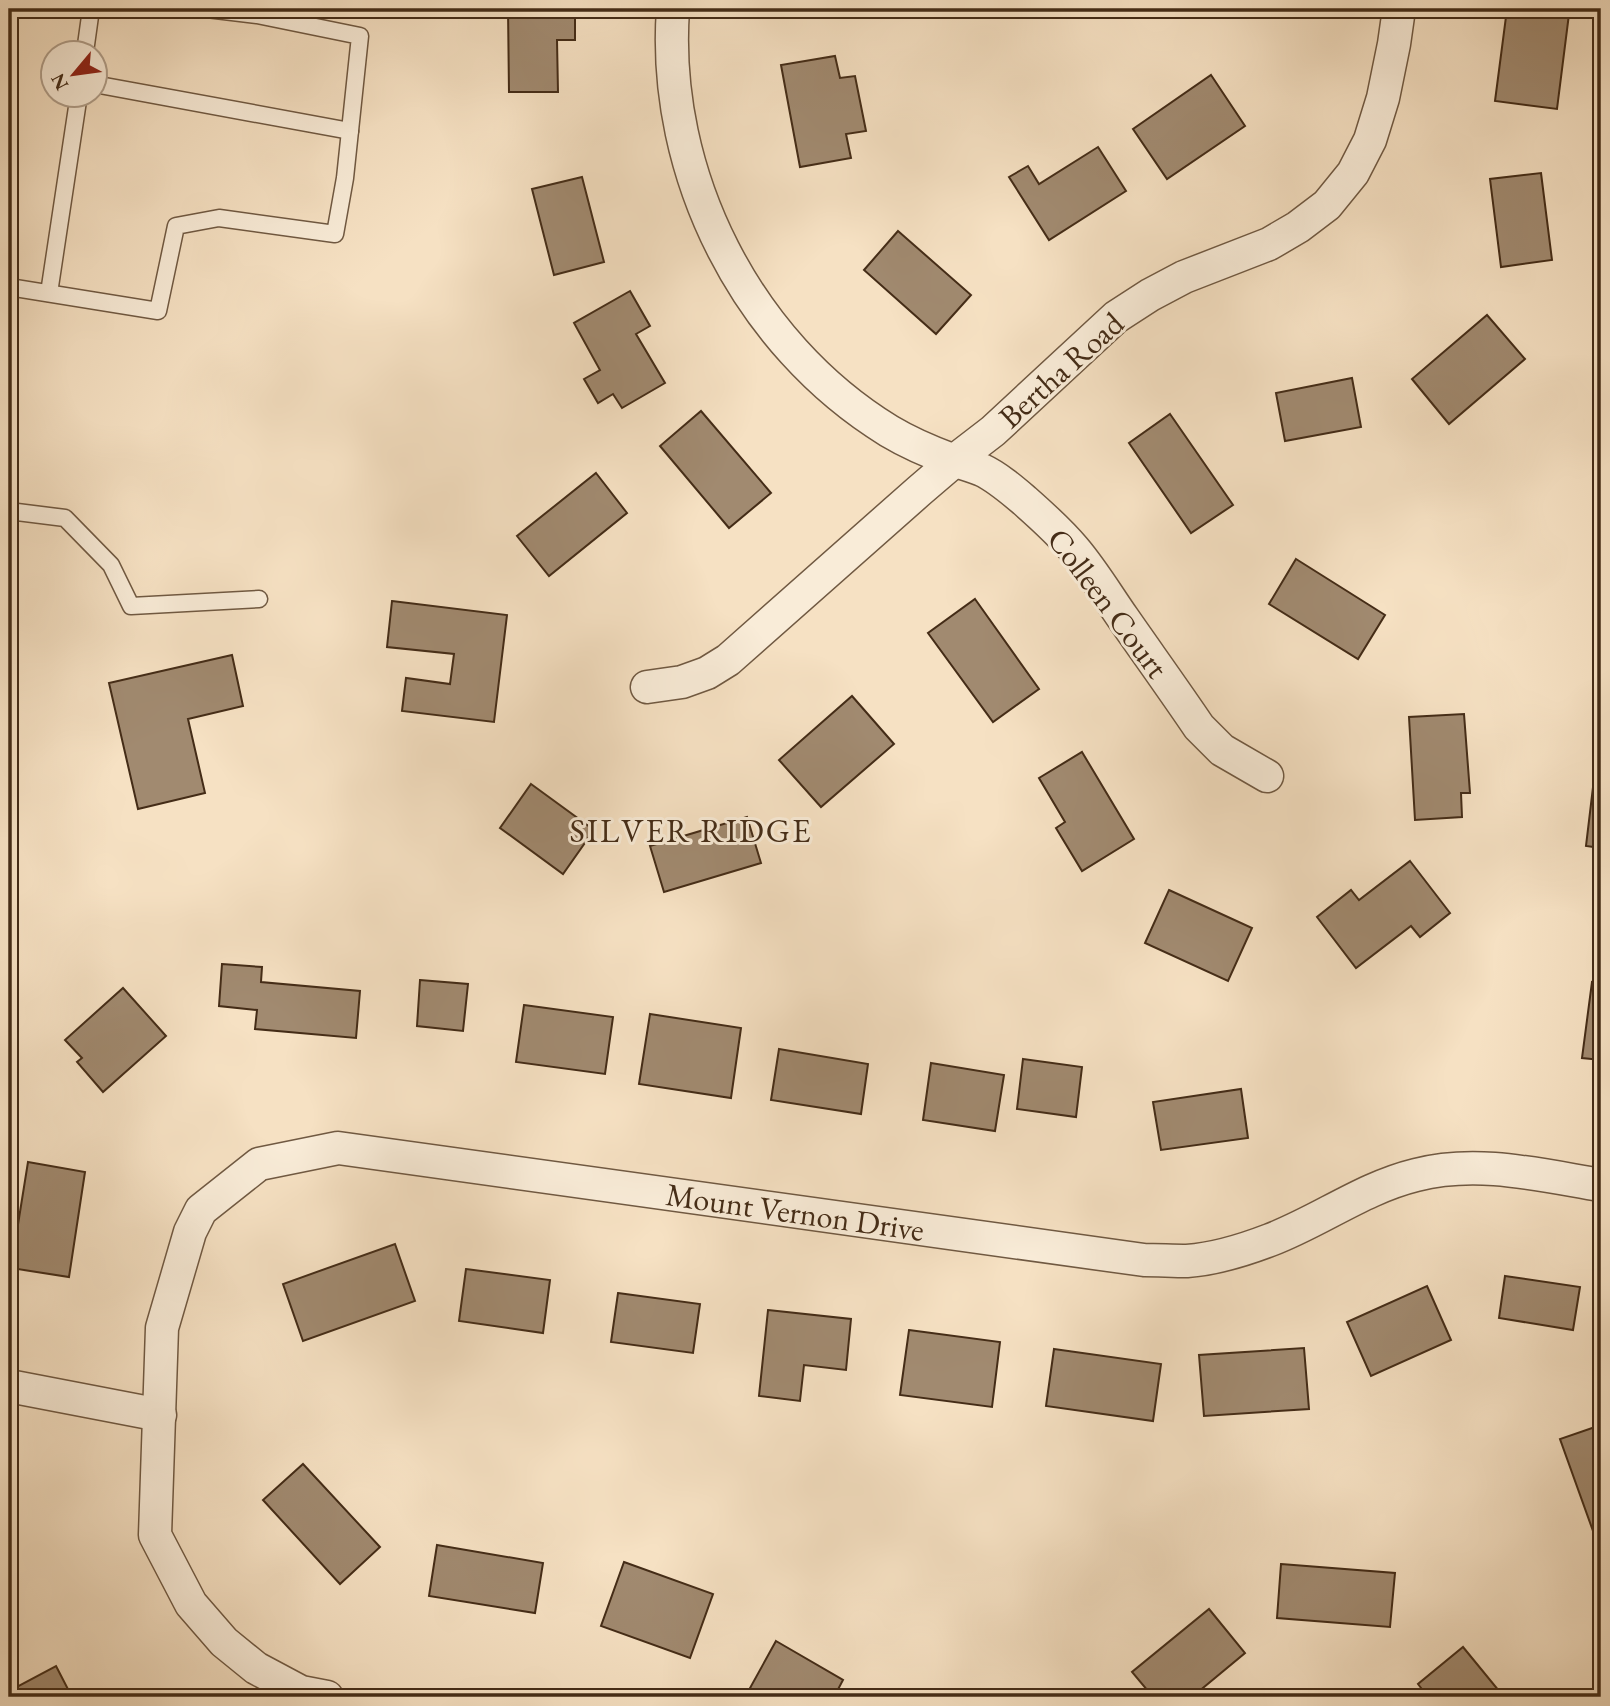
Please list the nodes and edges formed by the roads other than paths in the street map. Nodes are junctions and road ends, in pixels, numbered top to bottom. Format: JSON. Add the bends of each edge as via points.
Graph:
{"nodes":[{"id":1,"x":91,"y":9,"type":"edge"},
{"id":2,"x":207,"y":9,"type":"edge"},
{"id":3,"x":673,"y":9,"type":"edge"},
{"id":4,"x":1399,"y":9,"type":"edge"},
{"id":5,"x":87,"y":38,"type":"edge"},
{"id":6,"x":108,"y":87,"type":"edge"},
{"id":7,"x":77,"y":108,"type":"edge"},
{"id":8,"x":350,"y":131,"type":"junction"},
{"id":9,"x":9,"y":287,"type":"edge"},
{"id":10,"x":49,"y":293,"type":"junction"},
{"id":11,"x":954,"y":461,"type":"junction"},
{"id":12,"x":9,"y":511,"type":"edge"},
{"id":13,"x":259,"y":599,"type":"dead end"},
{"id":14,"x":647,"y":687,"type":"dead end"},
{"id":15,"x":1267,"y":776,"type":"dead end"},
{"id":16,"x":1601,"y":1185,"type":"edge"},
{"id":17,"x":9,"y":1386,"type":"edge"},
{"id":18,"x":160,"y":1415,"type":"junction"},
{"id":19,"x":327,"y":1697,"type":"edge"}],
"edges":[{"from":1,"to":5,"type":"lane"},
{"from":2,"to":8,"type":"lane","via":[[360,36]]},
{"from":3,"to":11,"type":"street","name":"Colleen Court","via":[[677,114],[709,220],[740,281],[815,375],[890,432]]},
{"from":4,"to":11,"type":"street","name":"Bertha Road","via":[[1383,98],[1370,140],[1353,173],[1327,205],[1269,244],[1184,277],[1116,317]]},
{"from":6,"to":8,"type":"lane"},
{"from":7,"to":10,"type":"lane"},
{"from":8,"to":10,"type":"lane","via":[[335,233],[219,218],[176,226],[158,311]]},
{"from":9,"to":10,"type":"lane"},
{"from":11,"to":14,"type":"street","name":"Bertha Road","via":[[728,660],[682,682]]},
{"from":11,"to":15,"type":"street","name":"Colleen Court","via":[[983,470],[1051,524],[1076,551],[1199,727],[1222,750]]},
{"from":12,"to":13,"type":"lane","via":[[65,518],[111,565],[131,607]]},
{"from":16,"to":18,"type":"street","name":"Mount Vernon Drive","via":[[1492,1168],[1417,1175],[1374,1189],[1271,1240],[1230,1253],[1189,1261],[1144,1260],[338,1148],[259,1164],[201,1209],[162,1328]]},
{"from":17,"to":18,"type":"street"},
{"from":18,"to":19,"type":"street","name":"Mount Vernon Drive","via":[[156,1535],[191,1604],[224,1642],[256,1668],[301,1692]]}]}
